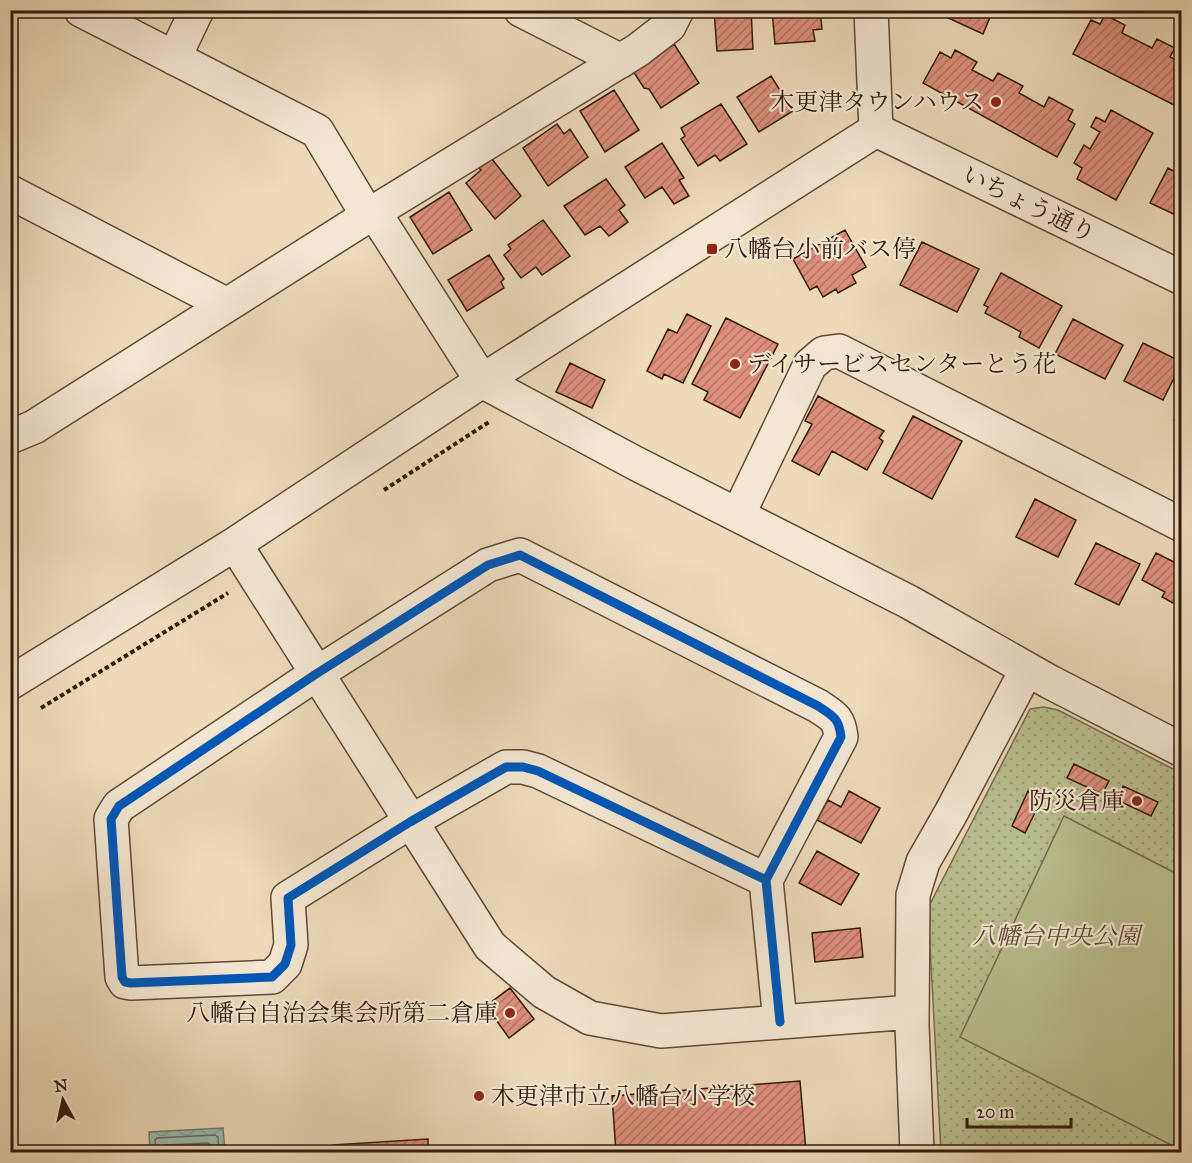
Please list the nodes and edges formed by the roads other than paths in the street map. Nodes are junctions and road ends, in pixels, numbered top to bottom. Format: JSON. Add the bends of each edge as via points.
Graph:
{"nodes":[{"id":1,"x":81,"y":10,"type":"edge"},
{"id":2,"x":197,"y":10,"type":"edge"},
{"id":3,"x":521,"y":10,"type":"edge"},
{"id":4,"x":678,"y":10,"type":"edge"},
{"id":5,"x":871,"y":10,"type":"edge"},
{"id":6,"x":174,"y":58,"type":"junction"},
{"id":7,"x":621,"y":61,"type":"junction"},
{"id":8,"x":876,"y":130,"type":"junction"},
{"id":9,"x":10,"y":192,"type":"edge"},
{"id":10,"x":371,"y":214,"type":"junction"},
{"id":11,"x":1182,"y":278,"type":"edge"},
{"id":12,"x":228,"y":305,"type":"junction"},
{"id":13,"x":483,"y":381,"type":"junction"},
{"id":14,"x":10,"y":436,"type":"edge"},
{"id":15,"x":738,"y":515,"type":"junction"},
{"id":16,"x":1182,"y":525,"type":"edge"},
{"id":17,"x":235,"y":544,"type":"junction"},
{"id":18,"x":1027,"y":669,"type":"junction"},
{"id":19,"x":316,"y":674,"type":"junction"},
{"id":20,"x":10,"y":683,"type":"edge"},
{"id":21,"x":1182,"y":750,"type":"edge"},
{"id":22,"x":410,"y":822,"type":"junction"},
{"id":23,"x":766,"y":880,"type":"junction"},
{"id":24,"x":912,"y":1012,"type":"junction"},
{"id":25,"x":780,"y":1022,"type":"junction"},
{"id":26,"x":917,"y":1152,"type":"edge"}],
"edges":[{"from":1,"to":6,"type":"street"},
{"from":2,"to":6,"type":"street"},
{"from":3,"to":7,"type":"street"},
{"from":4,"to":7,"type":"street","via":[[669,26]]},
{"from":5,"to":8,"type":"street"},
{"from":6,"to":10,"type":"street","via":[[317,131]]},
{"from":7,"to":10,"type":"street"},
{"from":8,"to":11,"type":"street","name":"いちょう通り"},
{"from":8,"to":13,"type":"street"},
{"from":9,"to":12,"type":"street"},
{"from":10,"to":12,"type":"street"},
{"from":10,"to":13,"type":"street"},
{"from":12,"to":14,"type":"street","via":[[34,427]]},
{"from":13,"to":15,"type":"street"},
{"from":13,"to":17,"type":"street"},
{"from":15,"to":16,"type":"street","via":[[810,365],[824,352],[839,351]]},
{"from":15,"to":18,"type":"street","via":[[909,602]]},
{"from":17,"to":19,"type":"street"},
{"from":17,"to":20,"type":"street"},
{"from":18,"to":21,"type":"street"},
{"from":18,"to":24,"type":"street","via":[[923,862],[913,895]]},
{"from":19,"to":22,"type":"street"},
{"from":19,"to":22,"type":"street","via":[[119,806],[111,819],[125,982],[272,977],[285,964],[291,945],[288,898]]},
{"from":19,"to":23,"type":"street","via":[[489,565],[520,555],[834,717],[840,725],[841,737]]},
{"from":22,"to":23,"type":"street","via":[[506,767],[524,767]]},
{"from":22,"to":25,"type":"street","via":[[490,946],[544,992],[590,1018],[661,1031]]},
{"from":23,"to":25,"type":"street"},
{"from":24,"to":25,"type":"street"},
{"from":24,"to":26,"type":"street"}]}
